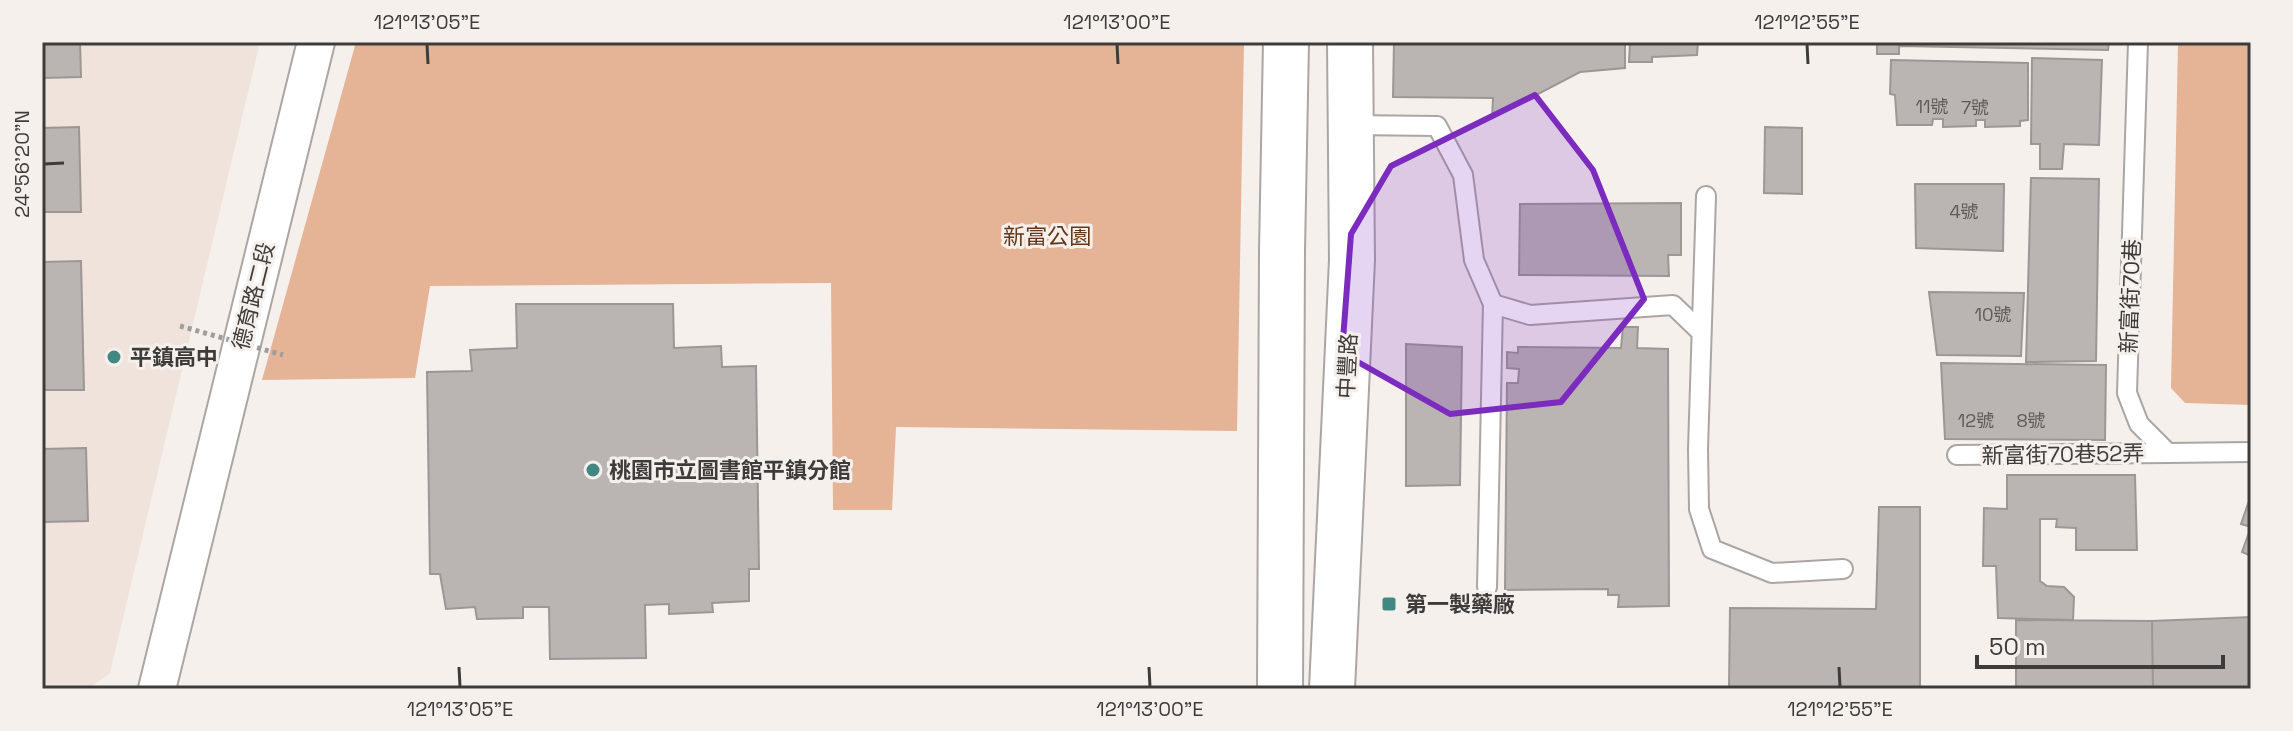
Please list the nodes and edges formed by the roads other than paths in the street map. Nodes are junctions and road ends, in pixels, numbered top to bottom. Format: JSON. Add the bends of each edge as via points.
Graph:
{"nodes":[{"id":1,"x":316,"y":42,"type":"edge"},
{"id":2,"x":1286,"y":42,"type":"edge"},
{"id":3,"x":1350,"y":42,"type":"edge"},
{"id":4,"x":2138,"y":42,"type":"edge"},
{"id":5,"x":1284,"y":125,"type":"junction"},
{"id":6,"x":1349,"y":125,"type":"junction"},
{"id":7,"x":1706,"y":196,"type":"dead end"},
{"id":8,"x":1493,"y":304,"type":"junction"},
{"id":9,"x":1700,"y":331,"type":"junction"},
{"id":10,"x":2251,"y":452,"type":"edge"},
{"id":11,"x":2168,"y":453,"type":"junction"},
{"id":12,"x":1957,"y":455,"type":"dead end"},
{"id":13,"x":1843,"y":569,"type":"dead end"},
{"id":14,"x":1487,"y":587,"type":"dead end"},
{"id":15,"x":157,"y":689,"type":"edge"},
{"id":16,"x":1280,"y":689,"type":"edge"},
{"id":17,"x":1332,"y":689,"type":"edge"}],
"edges":[{"from":1,"to":15,"type":"street","name":"德育路二段"},
{"from":2,"to":5,"type":"main road"},
{"from":3,"to":6,"type":"main road","name":"中豐路"},
{"from":4,"to":11,"type":"lane","name":"新富街70巷","via":[[2127,393],[2139,424]]},
{"from":5,"to":6,"type":"main road"},
{"from":5,"to":16,"type":"main road"},
{"from":6,"to":8,"type":"lane","via":[[1437,126],[1463,175],[1474,260]]},
{"from":6,"to":17,"type":"main road","name":"中豐路","via":[[1352,260]]},
{"from":7,"to":9,"type":"lane"},
{"from":8,"to":9,"type":"lane","via":[[1530,315],[1673,305]]},
{"from":8,"to":14,"type":"lane"},
{"from":9,"to":13,"type":"lane","via":[[1699,509],[1712,549],[1772,573]]},
{"from":10,"to":11,"type":"lane"},
{"from":11,"to":12,"type":"lane","name":"新富街70巷52弄"}]}
